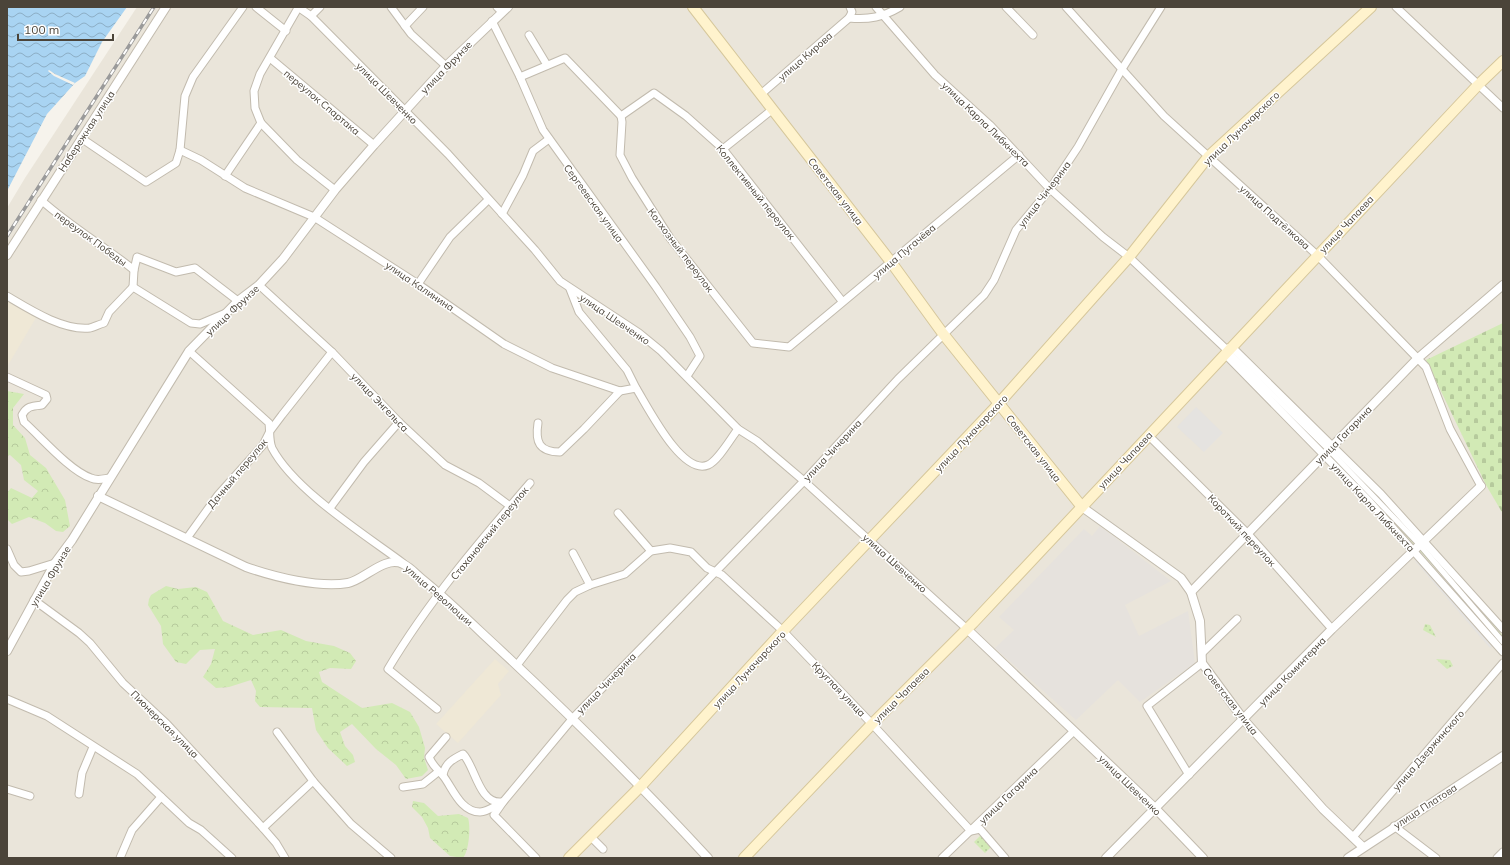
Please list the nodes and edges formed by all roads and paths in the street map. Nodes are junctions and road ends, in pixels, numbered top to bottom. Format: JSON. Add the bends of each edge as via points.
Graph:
{"nodes":[{"id":1,"x":166,"y":7,"type":"edge"},
{"id":2,"x":243,"y":7,"type":"edge"},
{"id":3,"x":256,"y":7,"type":"edge"},
{"id":4,"x":320,"y":7,"type":"edge"},
{"id":5,"x":423,"y":7,"type":"edge"},
{"id":6,"x":693,"y":7,"type":"edge"},
{"id":7,"x":850,"y":7,"type":"edge"},
{"id":8,"x":876,"y":7,"type":"edge"},
{"id":9,"x":900,"y":7,"type":"edge"},
{"id":10,"x":1006,"y":7,"type":"edge"},
{"id":11,"x":1066,"y":7,"type":"edge"},
{"id":12,"x":1161,"y":7,"type":"edge"},
{"id":13,"x":1371,"y":7,"type":"edge"},
{"id":14,"x":1396,"y":7,"type":"edge"},
{"id":15,"x":298,"y":8,"type":"edge"},
{"id":16,"x":393,"y":8,"type":"edge"},
{"id":17,"x":502,"y":9,"type":"edge"},
{"id":18,"x":311,"y":16,"type":"junction"},
{"id":19,"x":884,"y":16,"type":"junction"},
{"id":20,"x":849,"y":18,"type":"junction"},
{"id":21,"x":492,"y":21,"type":"junction"},
{"id":22,"x":405,"y":26,"type":"junction"},
{"id":23,"x":286,"y":31,"type":"junction"},
{"id":24,"x":529,"y":35,"type":"dead end"},
{"id":25,"x":1033,"y":35,"type":"dead end"},
{"id":26,"x":270,"y":58,"type":"junction"},
{"id":27,"x":1503,"y":61,"type":"edge"},
{"id":28,"x":547,"y":65,"type":"junction"},
{"id":29,"x":446,"y":66,"type":"junction"},
{"id":30,"x":1122,"y":70,"type":"junction"},
{"id":31,"x":520,"y":77,"type":"junction"},
{"id":32,"x":1478,"y":85,"type":"junction"},
{"id":33,"x":761,"y":94,"type":"junction"},
{"id":34,"x":1503,"y":108,"type":"edge"},
{"id":35,"x":773,"y":109,"type":"junction"},
{"id":36,"x":404,"y":112,"type":"junction"},
{"id":37,"x":621,"y":116,"type":"junction"},
{"id":38,"x":261,"y":123,"type":"junction"},
{"id":39,"x":81,"y":138,"type":"junction"},
{"id":40,"x":549,"y":138,"type":"junction"},
{"id":41,"x":374,"y":145,"type":"junction"},
{"id":42,"x":723,"y":149,"type":"junction"},
{"id":43,"x":180,"y":150,"type":"junction"},
{"id":44,"x":1019,"y":154,"type":"junction"},
{"id":45,"x":1208,"y":157,"type":"junction"},
{"id":46,"x":225,"y":176,"type":"junction"},
{"id":47,"x":1050,"y":189,"type":"junction"},
{"id":48,"x":335,"y":190,"type":"junction"},
{"id":49,"x":41,"y":200,"type":"junction"},
{"id":50,"x":488,"y":200,"type":"junction"},
{"id":51,"x":502,"y":214,"type":"junction"},
{"id":52,"x":314,"y":217,"type":"junction"},
{"id":53,"x":7,"y":255,"type":"edge"},
{"id":54,"x":1317,"y":255,"type":"junction"},
{"id":55,"x":1129,"y":257,"type":"junction"},
{"id":56,"x":890,"y":262,"type":"junction"},
{"id":57,"x":134,"y":270,"type":"junction"},
{"id":58,"x":418,"y":284,"type":"junction"},
{"id":59,"x":259,"y":285,"type":"junction"},
{"id":60,"x":1503,"y":285,"type":"edge"},
{"id":61,"x":133,"y":287,"type":"junction"},
{"id":62,"x":570,"y":289,"type":"junction"},
{"id":63,"x":7,"y":296,"type":"edge"},
{"id":64,"x":238,"y":301,"type":"junction"},
{"id":65,"x":842,"y":301,"type":"junction"},
{"id":66,"x":226,"y":313,"type":"junction"},
{"id":67,"x":944,"y":335,"type":"junction"},
{"id":68,"x":789,"y":348,"type":"joint"},
{"id":69,"x":1228,"y":350,"type":"junction"},
{"id":70,"x":189,"y":351,"type":"junction"},
{"id":71,"x":332,"y":352,"type":"junction"},
{"id":72,"x":1417,"y":358,"type":"junction"},
{"id":73,"x":687,"y":376,"type":"junction"},
{"id":74,"x":7,"y":377,"type":"edge"},
{"id":75,"x":636,"y":388,"type":"junction"},
{"id":76,"x":620,"y":391,"type":"junction"},
{"id":77,"x":999,"y":404,"type":"junction"},
{"id":78,"x":399,"y":422,"type":"junction"},
{"id":79,"x":538,"y":423,"type":"dead end"},
{"id":80,"x":738,"y":429,"type":"junction"},
{"id":81,"x":270,"y":431,"type":"junction"},
{"id":82,"x":1148,"y":435,"type":"junction"},
{"id":83,"x":1329,"y":450,"type":"junction"},
{"id":84,"x":109,"y":478,"type":"junction"},
{"id":85,"x":804,"y":481,"type":"junction"},
{"id":86,"x":530,"y":483,"type":"dead end"},
{"id":87,"x":1480,"y":486,"type":"joint"},
{"id":88,"x":98,"y":496,"type":"junction"},
{"id":89,"x":510,"y":506,"type":"junction"},
{"id":90,"x":1082,"y":507,"type":"junction"},
{"id":91,"x":330,"y":508,"type":"junction"},
{"id":92,"x":618,"y":513,"type":"dead end"},
{"id":93,"x":1248,"y":534,"type":"junction"},
{"id":94,"x":186,"y":538,"type":"junction"},
{"id":95,"x":870,"y":541,"type":"junction"},
{"id":96,"x":1419,"y":545,"type":"junction"},
{"id":97,"x":7,"y":549,"type":"edge"},
{"id":98,"x":651,"y":551,"type":"junction"},
{"id":99,"x":573,"y":553,"type":"dead end"},
{"id":100,"x":55,"y":563,"type":"junction"},
{"id":101,"x":403,"y":563,"type":"junction"},
{"id":102,"x":715,"y":571,"type":"junction"},
{"id":103,"x":590,"y":585,"type":"junction"},
{"id":104,"x":1191,"y":592,"type":"junction"},
{"id":105,"x":440,"y":594,"type":"junction"},
{"id":106,"x":34,"y":600,"type":"junction"},
{"id":107,"x":1238,"y":619,"type":"dead end"},
{"id":108,"x":967,"y":629,"type":"junction"},
{"id":109,"x":1332,"y":629,"type":"junction"},
{"id":110,"x":1503,"y":629,"type":"edge"},
{"id":111,"x":783,"y":631,"type":"junction"},
{"id":112,"x":1503,"y":642,"type":"edge"},
{"id":113,"x":7,"y":650,"type":"edge"},
{"id":114,"x":1503,"y":652,"type":"edge"},
{"id":115,"x":1202,"y":653,"type":"junction"},
{"id":116,"x":1503,"y":663,"type":"edge"},
{"id":117,"x":1202,"y":664,"type":"junction"},
{"id":118,"x":516,"y":665,"type":"junction"},
{"id":119,"x":7,"y":699,"type":"edge"},
{"id":120,"x":437,"y":709,"type":"dead end"},
{"id":121,"x":573,"y":718,"type":"junction"},
{"id":122,"x":1244,"y":720,"type":"junction"},
{"id":123,"x":872,"y":724,"type":"junction"},
{"id":124,"x":1074,"y":731,"type":"junction"},
{"id":125,"x":277,"y":732,"type":"dead end"},
{"id":126,"x":446,"y":736,"type":"dead end"},
{"id":127,"x":93,"y":747,"type":"junction"},
{"id":128,"x":1503,"y":756,"type":"edge"},
{"id":129,"x":440,"y":773,"type":"junction"},
{"id":130,"x":1189,"y":775,"type":"junction"},
{"id":131,"x":313,"y":781,"type":"junction"},
{"id":132,"x":641,"y":786,"type":"junction"},
{"id":133,"x":403,"y":787,"type":"dead end"},
{"id":134,"x":7,"y":789,"type":"edge"},
{"id":135,"x":79,"y":794,"type":"dead end"},
{"id":136,"x":30,"y":796,"type":"dead end"},
{"id":137,"x":161,"y":797,"type":"junction"},
{"id":138,"x":503,"y":802,"type":"junction"},
{"id":139,"x":1155,"y":808,"type":"junction"},
{"id":140,"x":1394,"y":826,"type":"junction"},
{"id":141,"x":263,"y":828,"type":"junction"},
{"id":142,"x":971,"y":831,"type":"junction"},
{"id":143,"x":590,"y":836,"type":"junction"},
{"id":144,"x":1353,"y":837,"type":"junction"},
{"id":145,"x":1363,"y":847,"type":"junction"},
{"id":146,"x":603,"y":849,"type":"dead end"},
{"id":147,"x":1503,"y":852,"type":"edge"},
{"id":148,"x":120,"y":858,"type":"edge"},
{"id":149,"x":232,"y":858,"type":"edge"},
{"id":150,"x":285,"y":858,"type":"edge"},
{"id":151,"x":391,"y":858,"type":"edge"},
{"id":152,"x":536,"y":858,"type":"edge"},
{"id":153,"x":568,"y":858,"type":"edge"},
{"id":154,"x":708,"y":858,"type":"edge"},
{"id":155,"x":744,"y":858,"type":"edge"},
{"id":156,"x":942,"y":858,"type":"edge"},
{"id":157,"x":1005,"y":858,"type":"edge"},
{"id":158,"x":1106,"y":858,"type":"edge"},
{"id":159,"x":1203,"y":858,"type":"edge"},
{"id":160,"x":1348,"y":858,"type":"edge"},
{"id":161,"x":1436,"y":858,"type":"edge"},
{"id":162,"x":1497,"y":858,"type":"edge"}],
"edges":[{"from":1,"to":39,"type":"street","name":"Набережная улица"},
{"from":2,"to":43,"type":"street","via":[[193,78],[185,96]]},
{"from":3,"to":23,"type":"street"},
{"from":4,"to":18,"type":"street"},
{"from":5,"to":22,"type":"street"},
{"from":6,"to":33,"type":"main road","name":"Советская улица"},
{"from":7,"to":20,"type":"street","via":[[852,12]]},
{"from":8,"to":19,"type":"street","name":"улица Карла Либкнехта"},
{"from":9,"to":19,"type":"street"},
{"from":10,"to":25,"type":"street"},
{"from":11,"to":30,"type":"street","name":"улица Подтёлкова"},
{"from":12,"to":30,"type":"street","name":"улица Чичерина"},
{"from":13,"to":45,"type":"main road","name":"улица Луначарского"},
{"from":14,"to":32,"type":"street"},
{"from":15,"to":18,"type":"street","name":"улица Шевченко"},
{"from":15,"to":23,"type":"street"},
{"from":16,"to":22,"type":"street"},
{"from":17,"to":21,"type":"street","name":"улица Фрунзе"},
{"from":18,"to":36,"type":"street","name":"улица Шевченко"},
{"from":19,"to":20,"type":"street","via":[[866,20]]},
{"from":19,"to":44,"type":"street","name":"улица Карла Либкнехта","via":[[935,75]]},
{"from":20,"to":33,"type":"street","name":"улица Кирова"},
{"from":21,"to":29,"type":"street","name":"улица Фрунзе"},
{"from":21,"to":31,"type":"street","name":"Сергеевская улица"},
{"from":22,"to":29,"type":"street"},
{"from":23,"to":26,"type":"street"},
{"from":24,"to":28,"type":"street"},
{"from":26,"to":38,"type":"street","via":[[260,74],[254,91],[255,108]]},
{"from":26,"to":41,"type":"street","name":"переулок Спартака"},
{"from":27,"to":32,"type":"main road","name":"улица Чапаева"},
{"from":28,"to":31,"type":"street"},
{"from":28,"to":37,"type":"street","via":[[565,58]]},
{"from":29,"to":36,"type":"street","name":"улица Фрунзе"},
{"from":30,"to":45,"type":"street","name":"улица Подтёлкова","via":[[1164,116]]},
{"from":30,"to":47,"type":"street","name":"улица Чичерина","via":[[1078,147]]},
{"from":31,"to":40,"type":"street","name":"Сергеевская улица"},
{"from":32,"to":34,"type":"street"},
{"from":32,"to":54,"type":"main road","name":"улица Чапаева"},
{"from":33,"to":35,"type":"main road","name":"Советская улица"},
{"from":35,"to":42,"type":"street"},
{"from":35,"to":56,"type":"main road","name":"Советская улица"},
{"from":36,"to":41,"type":"street","name":"улица Фрунзе"},
{"from":36,"to":50,"type":"street","name":"улица Шевченко","via":[[448,154]]},
{"from":37,"to":42,"type":"street","name":"Коллективный переулок","via":[[654,93],[686,116]]},
{"from":37,"to":68,"type":"street","name":"Колхозный переулок","via":[[620,155],[670,238],[753,343]]},
{"from":38,"to":46,"type":"street"},
{"from":38,"to":48,"type":"street","via":[[297,160]]},
{"from":39,"to":43,"type":"street","via":[[146,182],[176,163]]},
{"from":39,"to":49,"type":"street","name":"Набережная улица"},
{"from":40,"to":51,"type":"street","via":[[534,151]]},
{"from":40,"to":73,"type":"street","name":"Сергеевская улица","via":[[690,337],[700,356]]},
{"from":41,"to":48,"type":"street","name":"улица Фрунзе"},
{"from":42,"to":65,"type":"street","name":"Коллективный переулок"},
{"from":43,"to":46,"type":"street","name":"улица Калинина"},
{"from":44,"to":47,"type":"street","name":"улица Карла Либкнехта"},
{"from":44,"to":56,"type":"street","name":"улица Пугачёва"},
{"from":45,"to":54,"type":"street","name":"улица Подтёлкова"},
{"from":45,"to":55,"type":"main road","name":"улица Луначарского"},
{"from":46,"to":52,"type":"street","name":"улица Калинина","via":[[245,188]]},
{"from":47,"to":55,"type":"street","name":"улица Карла Либкнехта"},
{"from":47,"to":67,"type":"street","name":"улица Чичерина","via":[[1016,230],[994,280],[984,295]]},
{"from":48,"to":52,"type":"street","name":"улица Фрунзе"},
{"from":49,"to":53,"type":"street","name":"Набережная улица"},
{"from":49,"to":57,"type":"street","name":"переулок Победы","via":[[63,220],[88,235]]},
{"from":50,"to":51,"type":"street","name":"улица Шевченко"},
{"from":50,"to":58,"type":"street","via":[[450,237]]},
{"from":51,"to":62,"type":"street","name":"улица Шевченко","via":[[560,281]]},
{"from":52,"to":58,"type":"street","name":"улица Калинина"},
{"from":52,"to":59,"type":"street","name":"улица Фрунзе","via":[[283,259]]},
{"from":54,"to":69,"type":"main road","name":"улица Чапаева"},
{"from":54,"to":72,"type":"street","name":"улица Подтёлкова"},
{"from":55,"to":69,"type":"street","name":"улица Карла Либкнехта"},
{"from":55,"to":77,"type":"main road","name":"улица Луначарского"},
{"from":56,"to":65,"type":"street","name":"улица Пугачёва"},
{"from":56,"to":67,"type":"main road","name":"Советская улица"},
{"from":57,"to":61,"type":"street"},
{"from":57,"to":64,"type":"street","name":"переулок Победы","via":[[137,257],[176,272],[195,268]]},
{"from":58,"to":76,"type":"street","name":"улица Калинина","via":[[504,344],[552,368]]},
{"from":59,"to":64,"type":"street","name":"улица Фрунзе"},
{"from":59,"to":71,"type":"street","name":"улица Энгельса"},
{"from":60,"to":72,"type":"street","name":"улица Гагарина"},
{"from":61,"to":63,"type":"street","via":[[109,312],[104,323],[90,328],[73,327],[46,317]]},
{"from":61,"to":66,"type":"street","via":[[191,323],[200,324]]},
{"from":62,"to":73,"type":"street","name":"улица Шевченко","via":[[639,333]]},
{"from":62,"to":75,"type":"street","name":"улица Шевченко","via":[[578,312],[627,370]]},
{"from":64,"to":66,"type":"street","name":"улица Фрунзе"},
{"from":65,"to":68,"type":"street","name":"улица Пугачёва"},
{"from":66,"to":70,"type":"street","name":"улица Фрунзе"},
{"from":67,"to":77,"type":"main road","name":"Советская улица"},
{"from":67,"to":85,"type":"street","name":"улица Чичерина","via":[[898,378]]},
{"from":69,"to":82,"type":"main road","name":"улица Чапаева"},
{"from":69,"to":83,"type":"street","name":"улица Карла Либкнехта"},
{"from":69,"to":83,"type":"street","name":"улица Карла Либкнехта"},
{"from":70,"to":81,"type":"street","via":[[269,423]]},
{"from":70,"to":84,"type":"street","name":"улица Фрунзе"},
{"from":71,"to":78,"type":"street","name":"улица Энгельса"},
{"from":71,"to":81,"type":"street","name":"Дачный переулок"},
{"from":72,"to":83,"type":"street","name":"улица Гагарина"},
{"from":72,"to":87,"type":"street","name":"улица Подтёлкова","via":[[1426,367],[1450,429]]},
{"from":73,"to":80,"type":"street","name":"улица Шевченко"},
{"from":74,"to":84,"type":"street","via":[[46,394],[47,399],[42,405],[26,408],[22,415],[24,422],[77,471],[98,480]]},
{"from":75,"to":76,"type":"street","name":"улица Калинина"},
{"from":75,"to":80,"type":"street","via":[[673,448],[692,464],[707,466],[714,462]]},
{"from":76,"to":79,"type":"street","via":[[560,452],[549,452],[543,448],[536,437]]},
{"from":77,"to":90,"type":"main road","name":"Советская улица"},
{"from":77,"to":95,"type":"main road","name":"улица Луначарского"},
{"from":78,"to":89,"type":"street","name":"улица Энгельса","via":[[445,465],[479,483]]},
{"from":78,"to":91,"type":"street","via":[[364,462]]},
{"from":80,"to":85,"type":"street","name":"улица Шевченко","via":[[757,441]]},
{"from":81,"to":91,"type":"street","via":[[272,447],[288,470],[311,494]]},
{"from":81,"to":94,"type":"street","name":"Дачный переулок","via":[[263,445],[218,495]]},
{"from":82,"to":90,"type":"main road","name":"улица Чапаева"},
{"from":82,"to":93,"type":"street","name":"Короткий переулок"},
{"from":83,"to":93,"type":"street","name":"улица Гагарина"},
{"from":83,"to":96,"type":"street","name":"улица Карла Либкнехта"},
{"from":83,"to":96,"type":"street","name":"улица Карла Либкнехта","via":[[1411,525]]},
{"from":84,"to":88,"type":"street","name":"улица Фрунзе"},
{"from":85,"to":95,"type":"street","name":"улица Шевченко"},
{"from":85,"to":102,"type":"street","name":"улица Чичерина"},
{"from":86,"to":89,"type":"street","name":"Стахановский переулок"},
{"from":87,"to":96,"type":"street","name":"улица Коминтерна"},
{"from":88,"to":94,"type":"street","name":"улица Революции"},
{"from":88,"to":100,"type":"street","name":"улица Фрунзе"},
{"from":89,"to":105,"type":"street","name":"Стахановский переулок"},
{"from":90,"to":104,"type":"street","name":"Советская улица","via":[[1166,565],[1181,578]]},
{"from":90,"to":108,"type":"main road","name":"улица Чапаева"},
{"from":91,"to":101,"type":"street"},
{"from":92,"to":98,"type":"street"},
{"from":93,"to":104,"type":"street","name":"улица Гагарина"},
{"from":93,"to":109,"type":"street","name":"Короткий переулок"},
{"from":94,"to":101,"type":"street","name":"улица Революции","via":[[266,574],[318,583],[350,582],[380,566],[392,562]]},
{"from":95,"to":108,"type":"street","name":"улица Шевченко"},
{"from":95,"to":111,"type":"main road","name":"улица Луначарского"},
{"from":96,"to":109,"type":"street","name":"улица Коминтерна"},
{"from":96,"to":110,"type":"street","name":"улица Карла Либкнехта"},
{"from":96,"to":112,"type":"street","name":"улица Карла Либкнехта"},
{"from":96,"to":114,"type":"street","name":"улица Карла Либкнехта"},
{"from":97,"to":100,"type":"street","via":[[14,565],[21,572],[29,572]]},
{"from":98,"to":102,"type":"street","name":"Круглая улица","via":[[670,548],[691,552],[707,568]]},
{"from":98,"to":103,"type":"street","via":[[625,574]]},
{"from":99,"to":103,"type":"street"},
{"from":100,"to":106,"type":"street","name":"улица Фрунзе"},
{"from":101,"to":105,"type":"street","name":"улица Революции"},
{"from":102,"to":111,"type":"street","name":"Круглая улица"},
{"from":102,"to":121,"type":"street","name":"улица Чичерина"},
{"from":103,"to":118,"type":"street","via":[[575,592],[567,600]]},
{"from":104,"to":115,"type":"street","name":"Советская улица","via":[[1200,621]]},
{"from":105,"to":118,"type":"street","name":"улица Революции"},
{"from":105,"to":120,"type":"street","name":"Стахановский переулок","via":[[388,669]]},
{"from":106,"to":113,"type":"street","name":"улица Фрунзе"},
{"from":106,"to":141,"type":"street","name":"Пионерская улица","via":[[90,643],[123,683],[167,724]]},
{"from":107,"to":115,"type":"street"},
{"from":108,"to":123,"type":"main road","name":"улица Чапаева"},
{"from":108,"to":124,"type":"street","name":"улица Шевченко"},
{"from":109,"to":122,"type":"street","name":"улица Коминтерна"},
{"from":111,"to":123,"type":"street","name":"Круглая улица"},
{"from":111,"to":132,"type":"main road","name":"улица Луначарского"},
{"from":115,"to":117,"type":"street","name":"Советская улица"},
{"from":116,"to":144,"type":"street","name":"улица Дзержинского"},
{"from":117,"to":122,"type":"street","name":"Советская улица"},
{"from":117,"to":130,"type":"street","via":[[1147,706]]},
{"from":118,"to":121,"type":"street","name":"улица Революции"},
{"from":119,"to":127,"type":"street","via":[[47,716],[82,737]]},
{"from":121,"to":132,"type":"street","name":"улица Революции"},
{"from":121,"to":138,"type":"street","name":"улица Чичерина"},
{"from":122,"to":130,"type":"street","name":"улица Коминтерна"},
{"from":122,"to":144,"type":"street","name":"Советская улица","via":[[1302,786]]},
{"from":123,"to":142,"type":"street","name":"Круглая улица"},
{"from":123,"to":155,"type":"main road","name":"улица Чапаева"},
{"from":124,"to":139,"type":"street","name":"улица Шевченко"},
{"from":124,"to":142,"type":"street","name":"улица Гагарина"},
{"from":125,"to":131,"type":"street"},
{"from":126,"to":129,"type":"street","via":[[429,757],[432,765]]},
{"from":127,"to":135,"type":"street","via":[[82,773]]},
{"from":127,"to":137,"type":"street","via":[[137,774]]},
{"from":128,"to":140,"type":"street","name":"улица Платова"},
{"from":129,"to":133,"type":"street","via":[[423,784]]},
{"from":129,"to":138,"type":"street","via":[[459,801],[469,809],[481,812]]},
{"from":129,"to":138,"type":"street","via":[[452,759],[463,754],[469,760],[478,784],[489,798],[496,803]]},
{"from":130,"to":139,"type":"street","name":"улица Коминтерна"},
{"from":131,"to":141,"type":"street"},
{"from":131,"to":151,"type":"street","via":[[351,824]]},
{"from":132,"to":143,"type":"main road","name":"улица Луначарского"},
{"from":132,"to":154,"type":"street","name":"улица Революции"},
{"from":134,"to":136,"type":"street"},
{"from":137,"to":148,"type":"street","via":[[132,830]]},
{"from":137,"to":149,"type":"street"},
{"from":138,"to":152,"type":"street","name":"улица Чичерина","via":[[494,815]]},
{"from":139,"to":158,"type":"street","name":"улица Коминтерна"},
{"from":139,"to":159,"type":"street","name":"улица Шевченко"},
{"from":140,"to":145,"type":"street","name":"улица Платова"},
{"from":140,"to":161,"type":"street"},
{"from":141,"to":150,"type":"street","name":"Пионерская улица"},
{"from":142,"to":156,"type":"street","name":"улица Гагарина"},
{"from":142,"to":157,"type":"street","name":"Круглая улица","via":[[980,829]]},
{"from":143,"to":146,"type":"street"},
{"from":143,"to":153,"type":"main road","name":"улица Луначарского"},
{"from":144,"to":145,"type":"street","name":"Советская улица"},
{"from":145,"to":160,"type":"street","name":"улица Платова"},
{"from":147,"to":162,"type":"street"}]}
